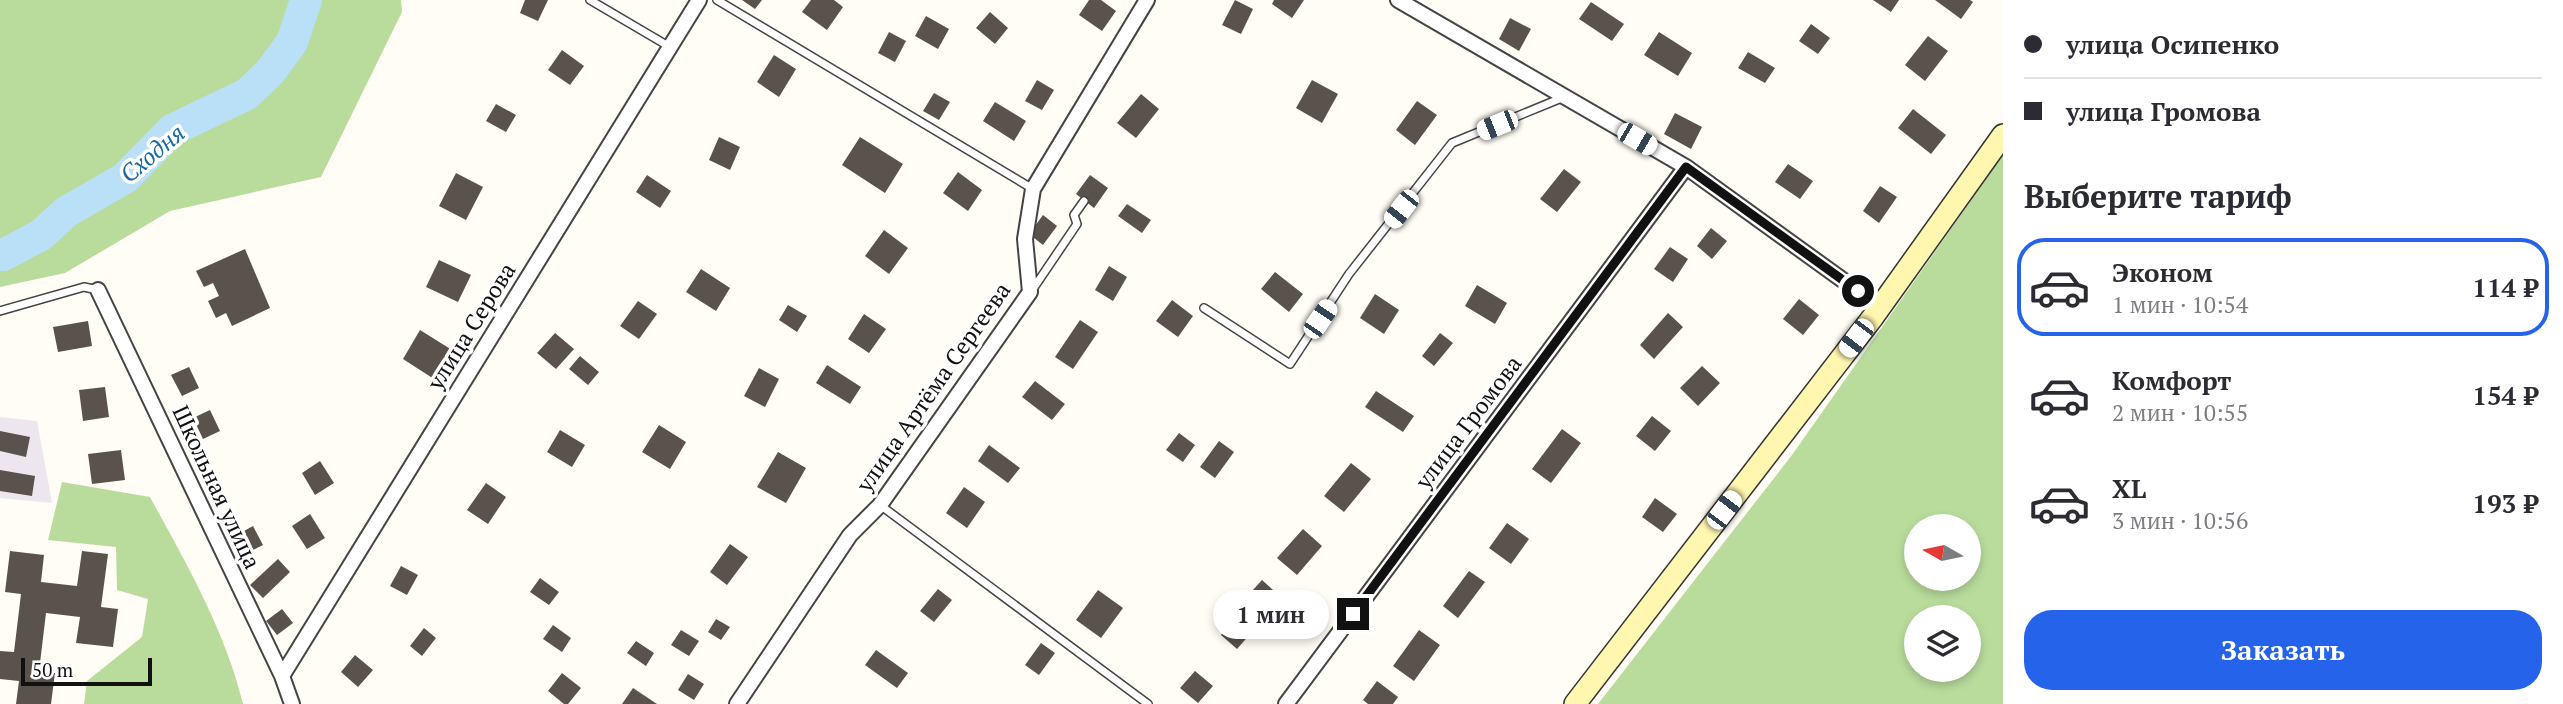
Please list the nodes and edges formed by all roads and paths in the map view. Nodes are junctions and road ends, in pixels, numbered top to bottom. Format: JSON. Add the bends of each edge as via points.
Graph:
{"nodes":[{"id":1,"x":590,"y":0,"type":"edge"},
{"id":2,"x":699,"y":0,"type":"edge"},
{"id":3,"x":717,"y":0,"type":"edge"},
{"id":4,"x":1147,"y":0,"type":"edge"},
{"id":5,"x":1398,"y":0,"type":"edge"},
{"id":6,"x":670,"y":47,"type":"junction"},
{"id":7,"x":1565,"y":97,"type":"junction"},
{"id":8,"x":2003,"y":135,"type":"edge"},
{"id":9,"x":1686,"y":167,"type":"junction"},
{"id":10,"x":1033,"y":189,"type":"junction"},
{"id":11,"x":1084,"y":201,"type":"dead end"},
{"id":12,"x":99,"y":290,"type":"joint"},
{"id":13,"x":1030,"y":292,"type":"junction"},
{"id":14,"x":1880,"y":307,"type":"junction"},
{"id":15,"x":1204,"y":308,"type":"dead end"},
{"id":16,"x":0,"y":311,"type":"edge"},
{"id":17,"x":880,"y":505,"type":"junction"},
{"id":18,"x":282,"y":676,"type":"junction"},
{"id":19,"x":292,"y":704,"type":"edge"},
{"id":20,"x":737,"y":704,"type":"edge"},
{"id":21,"x":1147,"y":704,"type":"edge"},
{"id":22,"x":1286,"y":704,"type":"edge"},
{"id":23,"x":1575,"y":704,"type":"edge"}],
"edges":[{"from":1,"to":6,"type":"lane"},
{"from":2,"to":6,"type":"street","name":"улица Серова"},
{"from":3,"to":10,"type":"lane"},
{"from":4,"to":10,"type":"street","name":"улица Артёма Сергеева"},
{"from":5,"to":7,"type":"street"},
{"from":6,"to":18,"type":"street","name":"улица Серова"},
{"from":7,"to":9,"type":"street"},
{"from":7,"to":15,"type":"lane","via":[[1452,143],[1349,274],[1290,363]]},
{"from":8,"to":14,"type":"street"},
{"from":9,"to":14,"type":"street"},
{"from":9,"to":22,"type":"street","name":"улица Громова"},
{"from":10,"to":13,"type":"street","name":"улица Артёма Сергеева","via":[[1026,239]]},
{"from":11,"to":13,"type":"lane","via":[[1074,215],[1077,224]]},
{"from":12,"to":16,"type":"lane","via":[[85,287]]},
{"from":12,"to":18,"type":"street","name":"Школьная улица"},
{"from":13,"to":17,"type":"street","name":"улица Артёма Сергеева"},
{"from":14,"to":23,"type":"street"},
{"from":17,"to":20,"type":"street","name":"улица Артёма Сергеева","via":[[850,535]]},
{"from":17,"to":21,"type":"lane"},
{"from":18,"to":19,"type":"street","name":"Школьная улица"}]}
